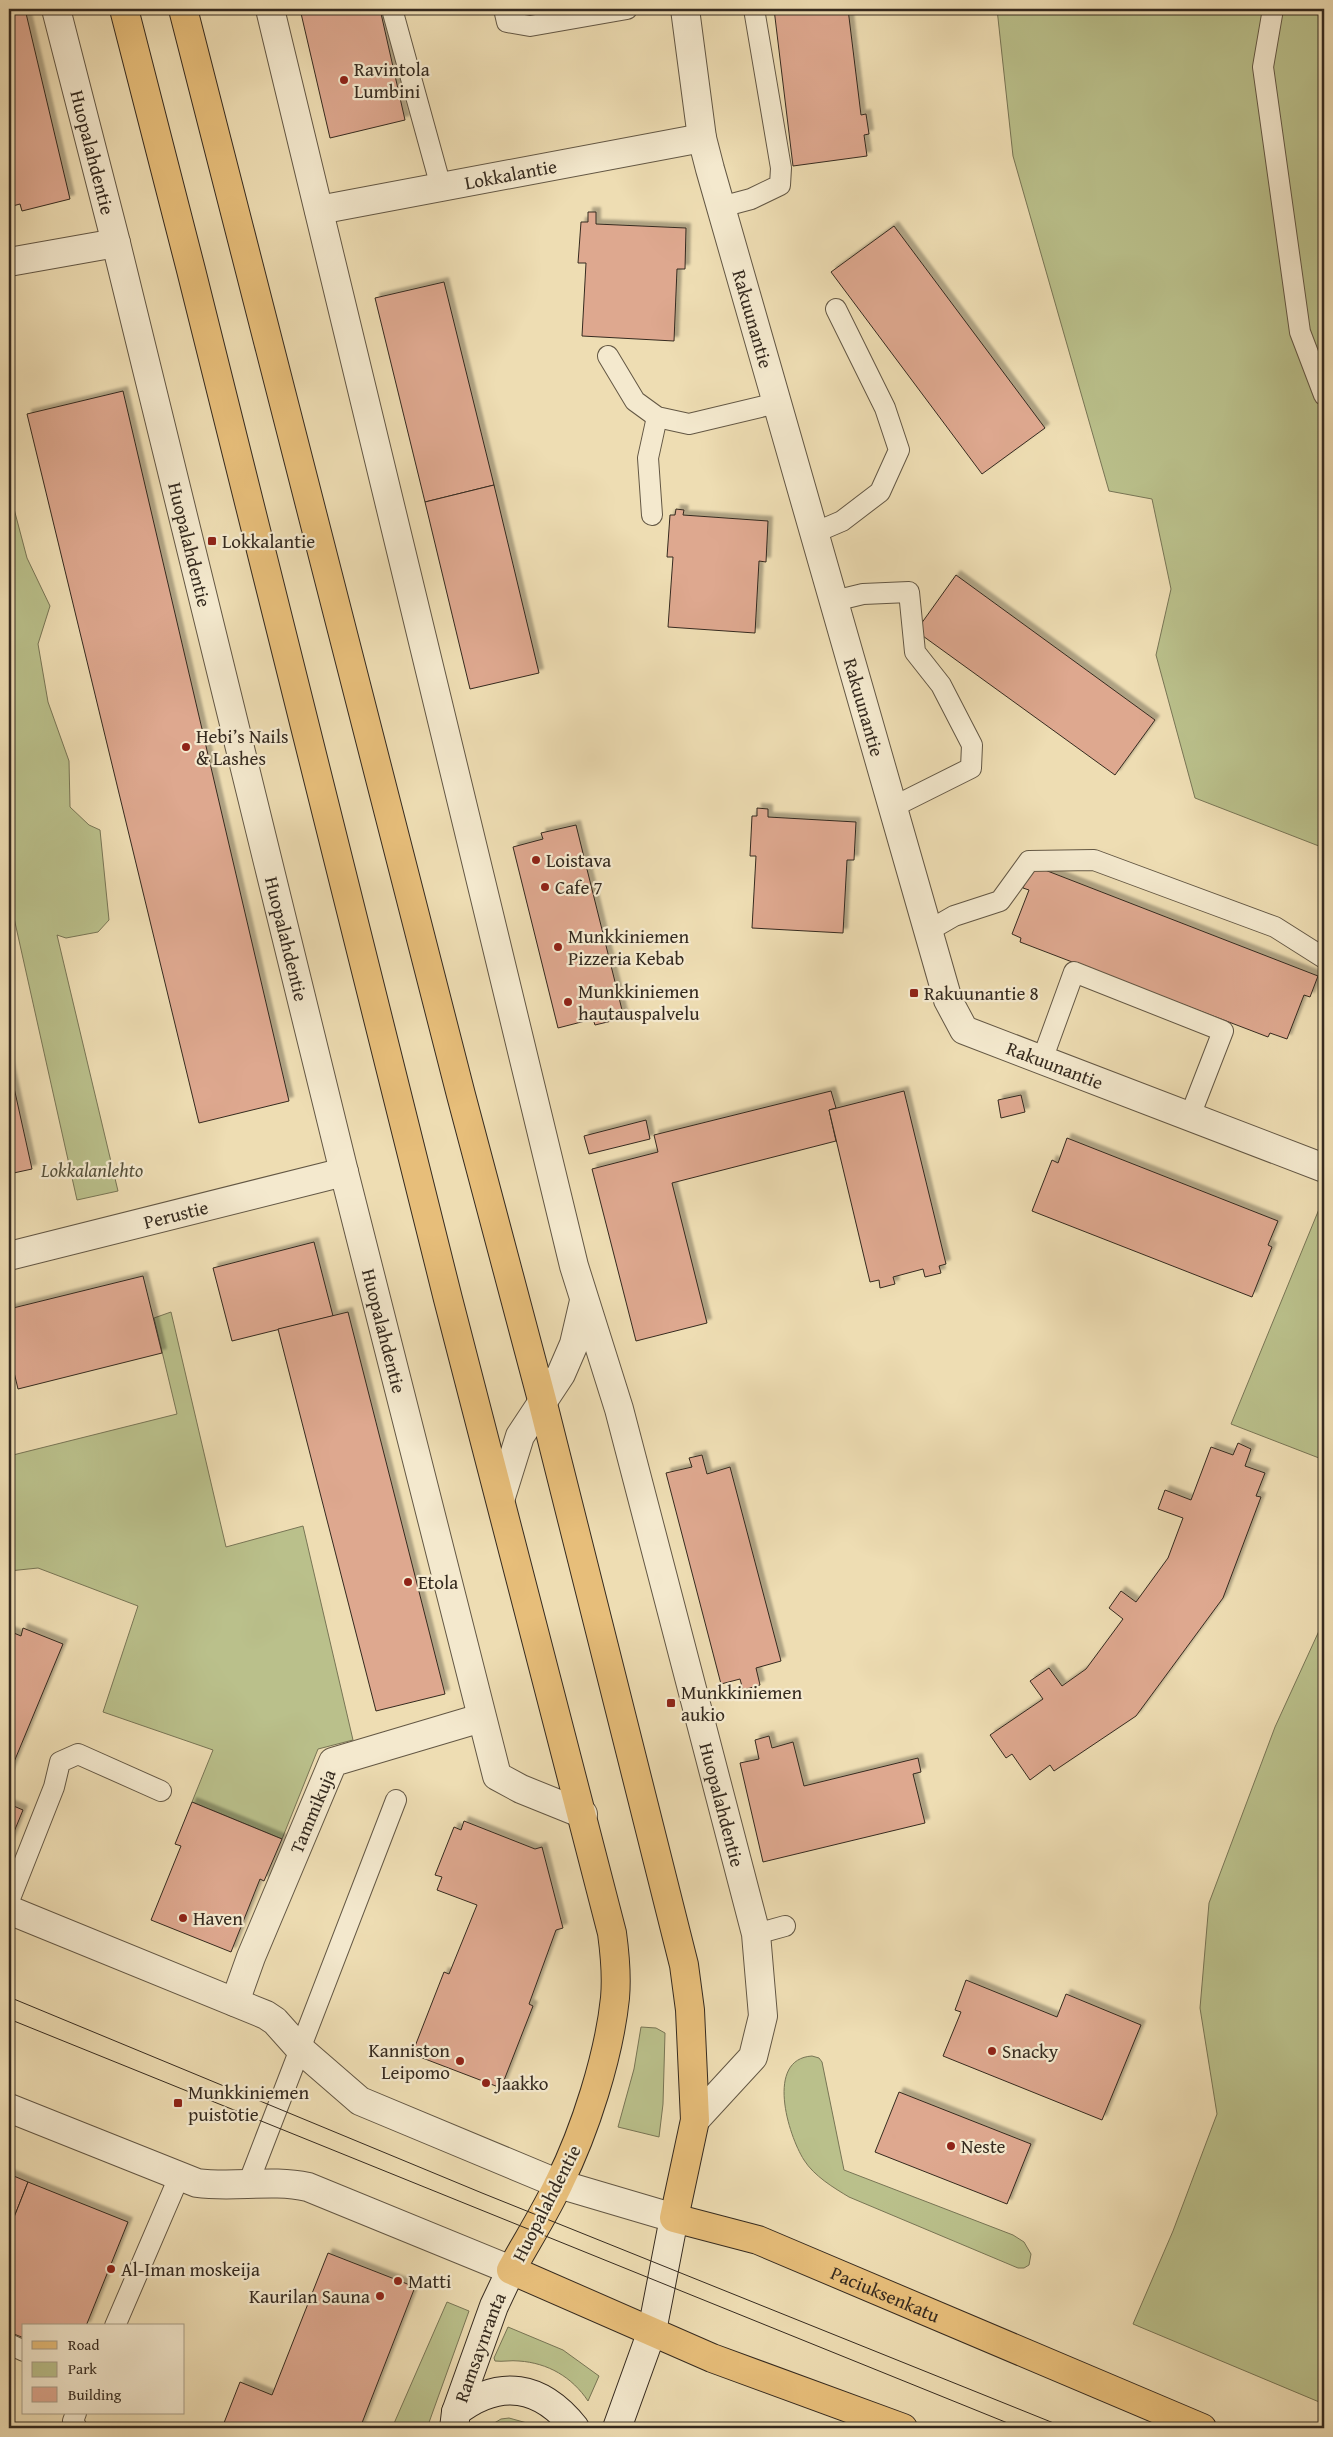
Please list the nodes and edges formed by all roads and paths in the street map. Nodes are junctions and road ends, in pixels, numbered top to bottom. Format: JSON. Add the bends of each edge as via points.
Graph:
{"nodes":[{"id":1,"x":56,"y":9,"type":"edge"},
{"id":2,"x":124,"y":9,"type":"edge"},
{"id":3,"x":183,"y":9,"type":"edge"},
{"id":4,"x":270,"y":9,"type":"edge"},
{"id":5,"x":392,"y":9,"type":"edge"},
{"id":6,"x":504,"y":9,"type":"edge"},
{"id":7,"x":627,"y":9,"type":"edge"},
{"id":8,"x":685,"y":9,"type":"edge"},
{"id":9,"x":754,"y":9,"type":"edge"},
{"id":10,"x":1272,"y":9,"type":"edge"},
{"id":11,"x":702,"y":138,"type":"junction"},
{"id":12,"x":441,"y":187,"type":"junction"},
{"id":13,"x":721,"y":207,"type":"junction"},
{"id":14,"x":319,"y":210,"type":"junction"},
{"id":15,"x":116,"y":243,"type":"junction"},
{"id":16,"x":9,"y":262,"type":"edge"},
{"id":17,"x":836,"y":309,"type":"dead end"},
{"id":18,"x":608,"y":356,"type":"dead end"},
{"id":19,"x":1324,"y":395,"type":"edge"},
{"id":20,"x":777,"y":403,"type":"junction"},
{"id":21,"x":657,"y":417,"type":"junction"},
{"id":22,"x":652,"y":515,"type":"dead end"},
{"id":23,"x":814,"y":533,"type":"junction"},
{"id":24,"x":834,"y":601,"type":"junction"},
{"id":25,"x":893,"y":807,"type":"junction"},
{"id":26,"x":928,"y":930,"type":"junction"},
{"id":27,"x":1324,"y":958,"type":"edge"},
{"id":28,"x":1042,"y":1060,"type":"junction"},
{"id":29,"x":1190,"y":1116,"type":"junction"},
{"id":30,"x":1324,"y":1168,"type":"edge"},
{"id":31,"x":344,"y":1172,"type":"junction"},
{"id":32,"x":9,"y":1256,"type":"edge"},
{"id":33,"x":584,"y":1300,"type":"junction"},
{"id":34,"x":542,"y":1400,"type":"junction"},
{"id":35,"x":501,"y":1497,"type":"junction"},
{"id":36,"x":481,"y":1718,"type":"junction"},
{"id":37,"x":161,"y":1791,"type":"dead end"},
{"id":38,"x":396,"y":1800,"type":"dead end"},
{"id":39,"x":583,"y":1814,"type":"junction"},
{"id":40,"x":9,"y":1900,"type":"edge"},
{"id":41,"x":9,"y":1910,"type":"edge"},
{"id":42,"x":785,"y":1926,"type":"dead end"},
{"id":43,"x":756,"y":1934,"type":"junction"},
{"id":44,"x":235,"y":2002,"type":"junction"},
{"id":45,"x":300,"y":2049,"type":"junction"},
{"id":46,"x":9,"y":2108,"type":"edge"},
{"id":47,"x":695,"y":2120,"type":"junction"},
{"id":48,"x":179,"y":2177,"type":"junction"},
{"id":49,"x":248,"y":2184,"type":"junction"},
{"id":50,"x":559,"y":2184,"type":"junction"},
{"id":51,"x":674,"y":2218,"type":"junction"},
{"id":52,"x":511,"y":2270,"type":"junction"},
{"id":53,"x":116,"y":2324,"type":"edge"},
{"id":54,"x":652,"y":2331,"type":"junction"},
{"id":55,"x":9,"y":2344,"type":"edge"},
{"id":56,"x":22,"y":2350,"type":"edge"},
{"id":57,"x":76,"y":2414,"type":"edge"},
{"id":58,"x":455,"y":2420,"type":"edge"},
{"id":59,"x":77,"y":2428,"type":"edge"},
{"id":60,"x":575,"y":2428,"type":"edge"},
{"id":61,"x":617,"y":2428,"type":"edge"},
{"id":62,"x":904,"y":2428,"type":"edge"},
{"id":63,"x":1202,"y":2428,"type":"edge"}],
"edges":[{"from":1,"to":15,"type":"street","name":"Huopalahdentie"},
{"from":2,"to":35,"type":"main road","name":"Huopalahdentie","via":[[448,1299]]},
{"from":3,"to":34,"type":"main road"},
{"from":4,"to":14,"type":"street","name":"Huopalahdentie"},
{"from":5,"to":12,"type":"lane"},
{"from":6,"to":7,"type":"lane","via":[[507,22],[530,26]]},
{"from":8,"to":11,"type":"street","name":"Rakuunantie"},
{"from":9,"to":13,"type":"lane","via":[[780,185],[751,200]]},
{"from":10,"to":19,"type":"lane","via":[[1263,67],[1300,332]]},
{"from":11,"to":12,"type":"street","name":"Lokkalantie"},
{"from":11,"to":13,"type":"street","name":"Rakuunantie"},
{"from":12,"to":14,"type":"street","name":"Lokkalantie"},
{"from":13,"to":20,"type":"street","name":"Rakuunantie"},
{"from":14,"to":33,"type":"street","name":"Huopalahdentie","via":[[538,1123]]},
{"from":15,"to":16,"type":"street"},
{"from":15,"to":31,"type":"street","name":"Huopalahdentie"},
{"from":17,"to":23,"type":"lane","via":[[885,408],[899,450],[880,492],[842,521]]},
{"from":18,"to":21,"type":"lane","via":[[635,401]]},
{"from":20,"to":21,"type":"lane","via":[[689,424]]},
{"from":20,"to":23,"type":"street","name":"Rakuunantie"},
{"from":21,"to":22,"type":"lane","via":[[648,458]]},
{"from":23,"to":24,"type":"street","name":"Rakuunantie"},
{"from":24,"to":25,"type":"street","name":"Rakuunantie"},
{"from":24,"to":25,"type":"lane","via":[[863,594],[909,592],[915,652],[942,685],[972,745],[971,768]]},
{"from":25,"to":26,"type":"street","name":"Rakuunantie"},
{"from":26,"to":27,"type":"lane","via":[[954,916],[1000,901],[1029,862],[1094,860],[1275,927]]},
{"from":26,"to":28,"type":"street","name":"Rakuunantie","via":[[948,1000],[964,1030]]},
{"from":28,"to":29,"type":"street","name":"Rakuunantie"},
{"from":28,"to":29,"type":"lane","via":[[1074,972],[1223,1031]]},
{"from":29,"to":30,"type":"street","name":"Rakuunantie"},
{"from":31,"to":32,"type":"street","name":"Perustie"},
{"from":31,"to":36,"type":"street","name":"Huopalahdentie"},
{"from":33,"to":34,"type":"street","name":"Huopalahdentie","via":[[574,1344],[561,1374]]},
{"from":33,"to":43,"type":"street","name":"Huopalahdentie","via":[[631,1453]]},
{"from":34,"to":35,"type":"street","name":"Huopalahdentie","via":[[520,1436]]},
{"from":34,"to":47,"type":"main road","via":[[684,1965],[690,2010]]},
{"from":35,"to":39,"type":"main road","name":"Huopalahdentie"},
{"from":36,"to":39,"type":"street","name":"Huopalahdentie","via":[[497,1776]]},
{"from":36,"to":44,"type":"street","name":"Tammikuja","via":[[333,1762]]},
{"from":37,"to":40,"type":"lane","via":[[78,1754],[60,1762],[54,1787]]},
{"from":38,"to":45,"type":"lane"},
{"from":39,"to":50,"type":"main road","name":"Huopalahdentie","via":[[612,1933],[615,1997],[610,2034],[594,2090],[578,2141]]},
{"from":41,"to":44,"type":"street"},
{"from":42,"to":43,"type":"lane"},
{"from":43,"to":47,"type":"street","name":"Huopalahdentie","via":[[763,2016],[753,2056]]},
{"from":44,"to":45,"type":"street","via":[[275,2021]]},
{"from":45,"to":49,"type":"lane"},
{"from":45,"to":50,"type":"street","via":[[360,2101]]},
{"from":46,"to":48,"type":"street"},
{"from":47,"to":51,"type":"main road"},
{"from":48,"to":49,"type":"street","via":[[212,2185]]},
{"from":48,"to":53,"type":"lane"},
{"from":49,"to":52,"type":"street","via":[[290,2183],[308,2187]]},
{"from":50,"to":51,"type":"street","name":"Paciuksenkatu"},
{"from":50,"to":52,"type":"main road","name":"Huopalahdentie"},
{"from":51,"to":54,"type":"street"},
{"from":51,"to":63,"type":"main road","name":"Paciuksenkatu","via":[[758,2240]]},
{"from":52,"to":54,"type":"main road"},
{"from":52,"to":58,"type":"street","name":"Ramsaynranta","via":[[494,2306]]},
{"from":54,"to":61,"type":"street"},
{"from":54,"to":62,"type":"main road","via":[[712,2358]]},
{"from":55,"to":56,"type":"lane"},
{"from":57,"to":59,"type":"lane","via":[[73,2421]]},
{"from":58,"to":60,"type":"street","via":[[474,2398],[495,2392],[519,2391],[538,2396],[557,2408]]}]}
